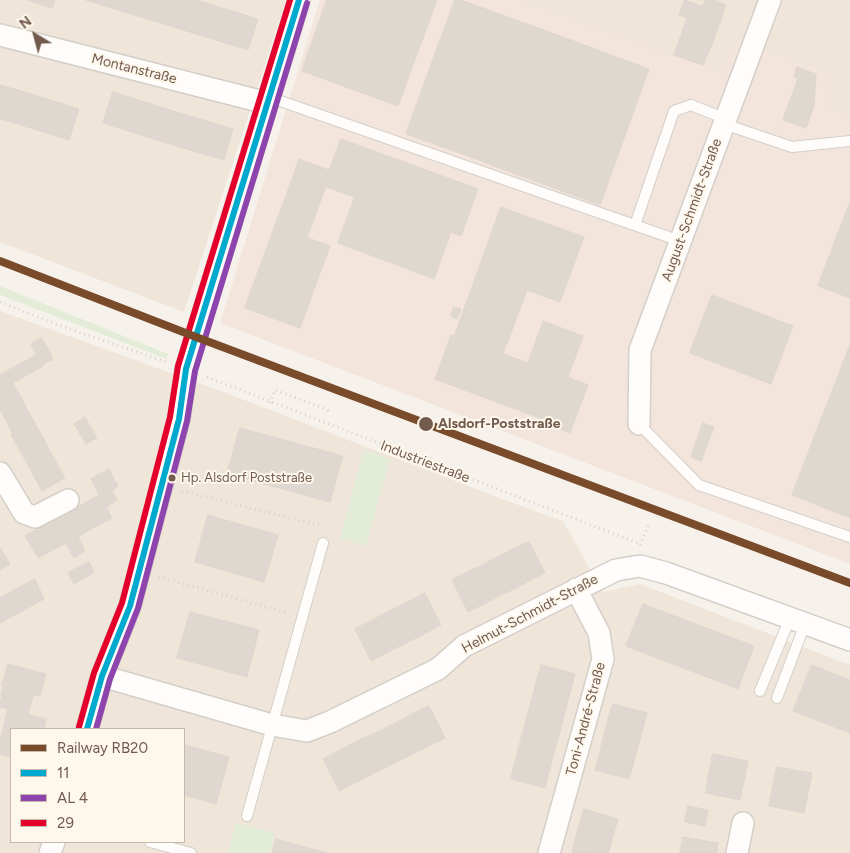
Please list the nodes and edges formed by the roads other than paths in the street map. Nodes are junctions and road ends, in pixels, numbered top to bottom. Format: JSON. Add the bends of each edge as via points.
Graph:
{"nodes":[{"id":1,"x":299,"y":0,"type":"edge"},
{"id":2,"x":770,"y":0,"type":"edge"},
{"id":3,"x":0,"y":34,"type":"edge"},
{"id":4,"x":268,"y":100,"type":"junction"},
{"id":5,"x":725,"y":121,"type":"junction"},
{"id":6,"x":850,"y":141,"type":"edge"},
{"id":7,"x":635,"y":225,"type":"junction"},
{"id":8,"x":680,"y":241,"type":"junction"},
{"id":9,"x":639,"y":424,"type":"joint"},
{"id":10,"x":0,"y":473,"type":"edge"},
{"id":11,"x":68,"y":500,"type":"dead end"},
{"id":12,"x":850,"y":537,"type":"edge"},
{"id":13,"x":323,"y":544,"type":"road end"},
{"id":14,"x":576,"y":589,"type":"junction"},
{"id":15,"x":798,"y":621,"type":"junction"},
{"id":16,"x":850,"y":640,"type":"edge"},
{"id":17,"x":102,"y":676,"type":"junction"},
{"id":18,"x":760,"y":691,"type":"dead end"},
{"id":19,"x":777,"y":698,"type":"dead end"},
{"id":20,"x":272,"y":726,"type":"junction"},
{"id":21,"x":87,"y":728,"type":"edge"},
{"id":22,"x":247,"y":816,"type":"dead end"},
{"id":23,"x":743,"y":823,"type":"dead end"},
{"id":24,"x":154,"y":843,"type":"edge"},
{"id":25,"x":191,"y":853,"type":"edge"},
{"id":26,"x":549,"y":853,"type":"edge"},
{"id":27,"x":737,"y":853,"type":"edge"}],
"edges":[{"from":1,"to":4,"type":"street"},
{"from":2,"to":5,"type":"street","name":"August-Schmidt-Straße"},
{"from":3,"to":4,"type":"street","name":"Montanstraße"},
{"from":4,"to":7,"type":"lane"},
{"from":4,"to":17,"type":"street","via":[[186,369],[180,419],[130,606]]},
{"from":5,"to":6,"type":"lane","via":[[792,147]]},
{"from":5,"to":7,"type":"lane","via":[[691,105],[674,111]]},
{"from":5,"to":8,"type":"street","name":"August-Schmidt-Straße"},
{"from":7,"to":8,"type":"lane"},
{"from":8,"to":9,"type":"street","name":"August-Schmidt-Straße","via":[[640,350]]},
{"from":9,"to":12,"type":"lane","via":[[699,485]]},
{"from":10,"to":11,"type":"street","via":[[24,513],[35,517]]},
{"from":13,"to":20,"type":"lane"},
{"from":14,"to":15,"type":"street","name":"Helmut-Schmidt-Straße","via":[[616,570],[640,566]]},
{"from":14,"to":20,"type":"street","name":"Helmut-Schmidt-Straße","via":[[464,646],[438,669],[330,722],[307,731]]},
{"from":14,"to":26,"type":"street","name":"Toni-André-Straße","via":[[599,633],[603,659]]},
{"from":15,"to":16,"type":"street","name":"Helmut-Schmidt-Straße"},
{"from":15,"to":18,"type":"lane"},
{"from":15,"to":19,"type":"lane"},
{"from":17,"to":20,"type":"street","name":"Helmut-Schmidt-Straße"},
{"from":17,"to":21,"type":"street"},
{"from":20,"to":22,"type":"lane"},
{"from":23,"to":27,"type":"street"},
{"from":24,"to":25,"type":"lane"}]}
